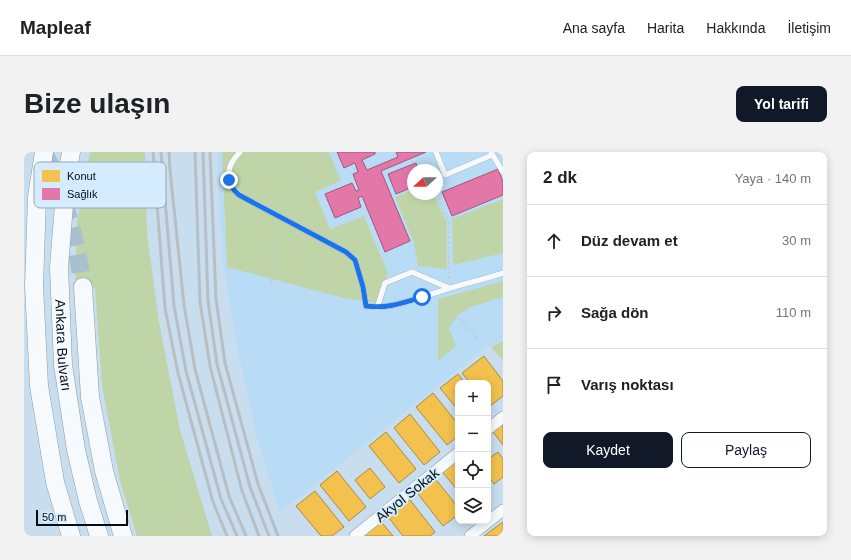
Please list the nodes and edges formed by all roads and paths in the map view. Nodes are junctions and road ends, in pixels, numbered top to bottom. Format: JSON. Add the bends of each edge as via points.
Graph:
{"nodes":[{"id":1,"x":44,"y":152,"type":"edge"},
{"id":2,"x":71,"y":152,"type":"edge"},
{"id":3,"x":240,"y":152,"type":"edge"},
{"id":4,"x":436,"y":152,"type":"edge"},
{"id":5,"x":491,"y":153,"type":"edge"},
{"id":6,"x":42,"y":162,"type":"edge"},
{"id":7,"x":69,"y":162,"type":"edge"},
{"id":8,"x":503,"y":172,"type":"edge"},
{"id":9,"x":440,"y":200,"type":"edge"},
{"id":10,"x":37,"y":208,"type":"edge"},
{"id":11,"x":64,"y":208,"type":"edge"},
{"id":12,"x":279,"y":217,"type":"junction"},
{"id":13,"x":24,"y":222,"type":"edge"},
{"id":14,"x":503,"y":273,"type":"edge"},
{"id":15,"x":271,"y":282,"type":"dead end"},
{"id":16,"x":34,"y":286,"type":"junction"},
{"id":17,"x":83,"y":287,"type":"tunnel mouth"},
{"id":18,"x":449,"y":288,"type":"junction"},
{"id":19,"x":436,"y":292,"type":"junction"},
{"id":20,"x":378,"y":308,"type":"junction"},
{"id":21,"x":478,"y":339,"type":"dead end"},
{"id":22,"x":503,"y":417,"type":"edge"},
{"id":23,"x":491,"y":427,"type":"edge"},
{"id":24,"x":455,"y":455,"type":"edge"},
{"id":25,"x":503,"y":510,"type":"edge"},
{"id":26,"x":70,"y":536,"type":"edge"},
{"id":27,"x":99,"y":536,"type":"edge"},
{"id":28,"x":123,"y":536,"type":"edge"},
{"id":29,"x":355,"y":536,"type":"edge"},
{"id":30,"x":470,"y":536,"type":"edge"}],
"edges":[{"from":1,"to":6,"type":"main road","name":"Ankara Bulvarı"},
{"from":2,"to":7,"type":"main road","name":"Ankara Bulvarı"},
{"from":3,"to":12,"type":"lane","via":[[229,166],[229,180],[234,190]]},
{"from":4,"to":5,"type":"lane","via":[[445,175]]},
{"from":5,"to":8,"type":"lane"},
{"from":9,"to":18,"type":"path","via":[[449,222]]},
{"from":10,"to":16,"type":"main road","name":"Ankara Bulvarı"},
{"from":11,"to":27,"type":"main road","name":"Ankara Bulvarı","via":[[59,267],[63,365],[76,450]]},
{"from":12,"to":15,"type":"path"},
{"from":12,"to":20,"type":"lane","via":[[346,252],[355,260],[366,306]]},
{"from":13,"to":16,"type":"main road"},
{"from":14,"to":18,"type":"lane"},
{"from":16,"to":26,"type":"main road","name":"Ankara Bulvarı","via":[[39,386],[55,482]]},
{"from":17,"to":28,"type":"main road","via":[[90,397],[104,471]]},
{"from":18,"to":19,"type":"lane"},
{"from":18,"to":20,"type":"lane","via":[[412,272],[385,283]]},
{"from":19,"to":20,"type":"lane"},
{"from":19,"to":21,"type":"path"},
{"from":22,"to":23,"type":"street"},
{"from":24,"to":29,"type":"street","name":"Akyol Sokak"},
{"from":25,"to":30,"type":"street"}]}
